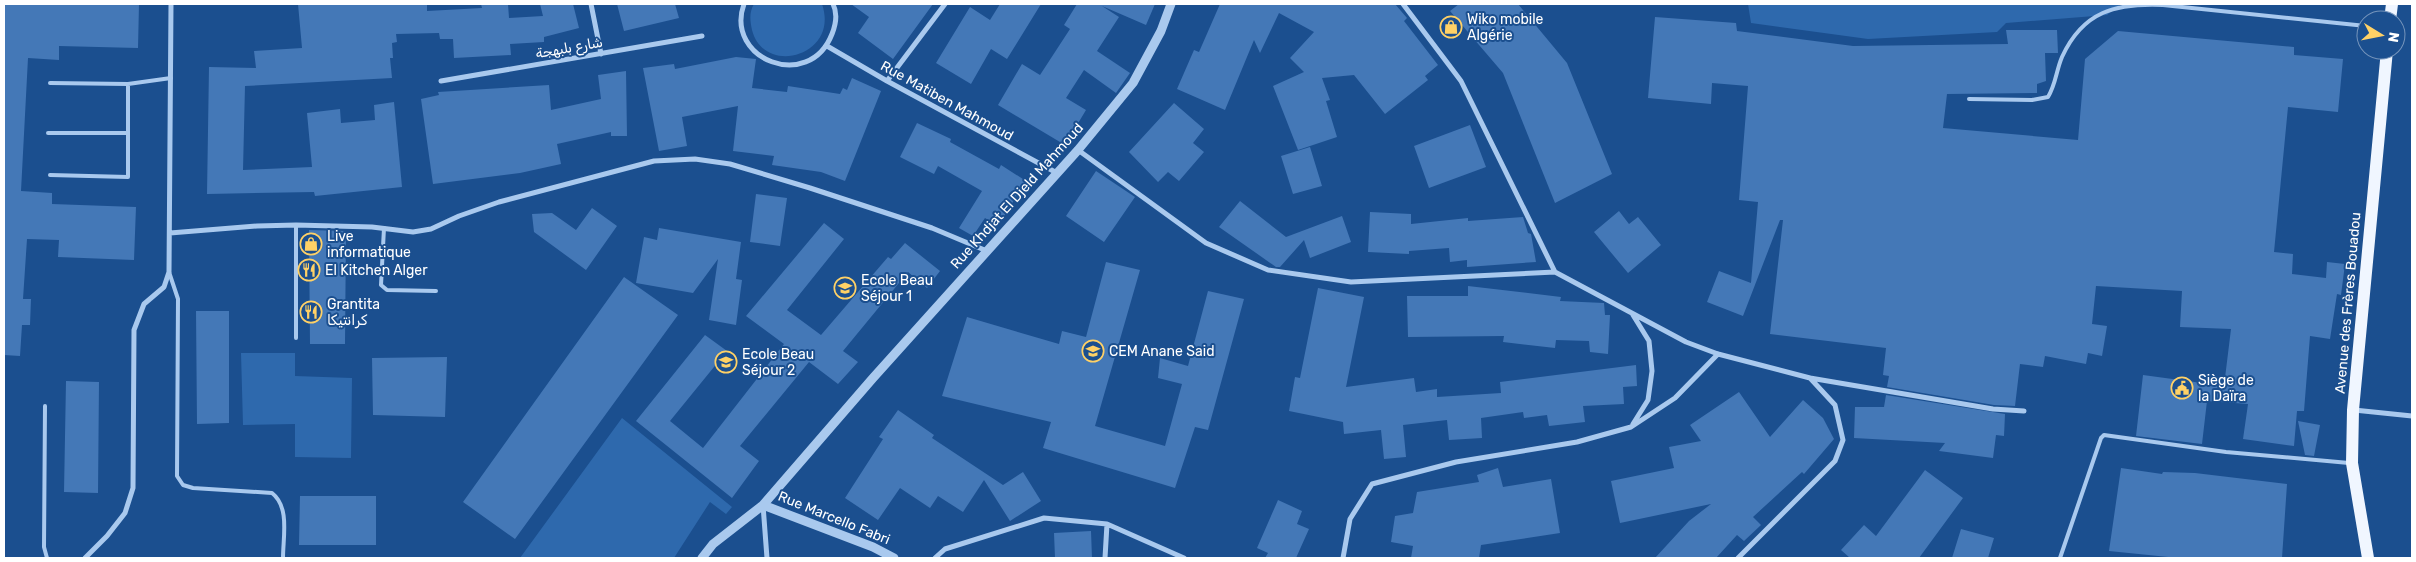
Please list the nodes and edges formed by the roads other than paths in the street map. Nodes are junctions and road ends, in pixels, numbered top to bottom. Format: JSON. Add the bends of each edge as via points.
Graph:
{"nodes":[{"id":1,"x":171,"y":4,"type":"edge"},
{"id":2,"x":591,"y":4,"type":"edge"},
{"id":3,"x":744,"y":4,"type":"edge"},
{"id":4,"x":834,"y":4,"type":"edge"},
{"id":5,"x":945,"y":4,"type":"edge"},
{"id":6,"x":1171,"y":4,"type":"edge"},
{"id":7,"x":1404,"y":4,"type":"edge"},
{"id":8,"x":2356,"y":25,"type":"edge"},
{"id":9,"x":702,"y":36,"type":"dead end"},
{"id":10,"x":827,"y":46,"type":"junction"},
{"id":11,"x":601,"y":54,"type":"junction"},
{"id":12,"x":2386,"y":60,"type":"edge"},
{"id":13,"x":171,"y":78,"type":"junction"},
{"id":14,"x":441,"y":81,"type":"dead end"},
{"id":15,"x":886,"y":81,"type":"junction"},
{"id":16,"x":50,"y":83,"type":"dead end"},
{"id":17,"x":128,"y":84,"type":"junction"},
{"id":18,"x":1969,"y":99,"type":"dead end"},
{"id":19,"x":48,"y":133,"type":"dead end"},
{"id":20,"x":127,"y":133,"type":"junction"},
{"id":21,"x":1078,"y":150,"type":"junction"},
{"id":22,"x":1057,"y":173,"type":"junction"},
{"id":23,"x":50,"y":175,"type":"dead end"},
{"id":24,"x":296,"y":225,"type":"junction"},
{"id":25,"x":384,"y":228,"type":"junction"},
{"id":26,"x":170,"y":233,"type":"junction"},
{"id":27,"x":987,"y":251,"type":"junction"},
{"id":28,"x":169,"y":272,"type":"junction"},
{"id":29,"x":1554,"y":272,"type":"junction"},
{"id":30,"x":436,"y":291,"type":"dead end"},
{"id":31,"x":1632,"y":313,"type":"junction"},
{"id":32,"x":296,"y":338,"type":"dead end"},
{"id":33,"x":1718,"y":354,"type":"junction"},
{"id":34,"x":1810,"y":378,"type":"junction"},
{"id":35,"x":45,"y":406,"type":"dead end"},
{"id":36,"x":2353,"y":410,"type":"junction"},
{"id":37,"x":2024,"y":411,"type":"dead end"},
{"id":38,"x":2412,"y":416,"type":"edge"},
{"id":39,"x":1631,"y":427,"type":"junction"},
{"id":40,"x":2352,"y":463,"type":"junction"},
{"id":41,"x":763,"y":504,"type":"junction"},
{"id":42,"x":1107,"y":524,"type":"junction"},
{"id":43,"x":47,"y":558,"type":"edge"},
{"id":44,"x":85,"y":558,"type":"edge"},
{"id":45,"x":283,"y":558,"type":"edge"},
{"id":46,"x":702,"y":558,"type":"edge"},
{"id":47,"x":767,"y":558,"type":"edge"},
{"id":48,"x":894,"y":558,"type":"edge"},
{"id":49,"x":935,"y":558,"type":"edge"},
{"id":50,"x":1105,"y":558,"type":"edge"},
{"id":51,"x":1184,"y":558,"type":"edge"},
{"id":52,"x":1343,"y":558,"type":"edge"},
{"id":53,"x":1738,"y":558,"type":"edge"},
{"id":54,"x":2060,"y":558,"type":"edge"},
{"id":55,"x":2368,"y":558,"type":"edge"}],
"edges":[{"from":1,"to":13,"type":"street"},
{"from":2,"to":11,"type":"street"},
{"from":3,"to":10,"type":"street","via":[[741,20],[745,37],[767,61],[783,66],[800,65],[815,58]]},
{"from":4,"to":10,"type":"street","via":[[836,25]]},
{"from":5,"to":15,"type":"street"},
{"from":6,"to":21,"type":"street","name":"Rue Khdjat El Djeld Mahmoud","via":[[1161,31],[1133,83]]},
{"from":7,"to":29,"type":"street","via":[[1461,81]]},
{"from":8,"to":18,"type":"lane","via":[[2163,5],[2129,5],[2090,18],[2082,26],[2062,58],[2055,87],[2048,97],[2032,100]]},
{"from":9,"to":11,"type":"street","name":"شارع بلبهجة"},
{"from":10,"to":15,"type":"street","name":"Rue Matiben Mahmoud"},
{"from":11,"to":14,"type":"street","name":"شارع بلبهجة"},
{"from":12,"to":36,"type":"main road","name":"Avenue des Frères Bouadou"},
{"from":13,"to":17,"type":"lane"},
{"from":13,"to":26,"type":"street"},
{"from":15,"to":22,"type":"street","name":"Rue Matiben Mahmoud"},
{"from":16,"to":17,"type":"lane"},
{"from":17,"to":20,"type":"lane"},
{"from":19,"to":20,"type":"lane"},
{"from":20,"to":23,"type":"lane","via":[[128,177]]},
{"from":21,"to":22,"type":"street","name":"Rue Khdjat El Djeld Mahmoud"},
{"from":21,"to":29,"type":"street","via":[[1206,243],[1268,270],[1350,282]]},
{"from":22,"to":27,"type":"street","name":"Rue Khdjat El Djeld Mahmoud"},
{"from":24,"to":25,"type":"street"},
{"from":24,"to":26,"type":"street"},
{"from":24,"to":32,"type":"lane"},
{"from":25,"to":27,"type":"street","via":[[413,232],[431,229],[509,199],[654,161],[695,159],[730,164],[802,185],[932,228]]},
{"from":25,"to":30,"type":"lane","via":[[381,285],[387,290]]},
{"from":26,"to":28,"type":"street"},
{"from":27,"to":41,"type":"street","name":"Rue Khdjat El Djeld Mahmoud"},
{"from":28,"to":44,"type":"street","via":[[164,287],[144,304],[134,330],[133,488],[125,513]]},
{"from":28,"to":45,"type":"lane","via":[[178,299],[177,476],[183,485],[193,488],[272,493],[280,498],[283,506]]},
{"from":29,"to":31,"type":"street"},
{"from":31,"to":33,"type":"street","via":[[1686,342]]},
{"from":31,"to":39,"type":"street","via":[[1649,341],[1652,371],[1648,400]]},
{"from":33,"to":34,"type":"street"},
{"from":33,"to":39,"type":"street","via":[[1675,398]]},
{"from":34,"to":37,"type":"street","via":[[1993,409]]},
{"from":34,"to":53,"type":"street","via":[[1835,405],[1843,440],[1835,461]]},
{"from":35,"to":43,"type":"lane","via":[[44,547]]},
{"from":36,"to":38,"type":"street"},
{"from":36,"to":40,"type":"main road","name":"Avenue des Frères Bouadou"},
{"from":39,"to":52,"type":"street","via":[[1577,442],[1456,462],[1372,484],[1350,519]]},
{"from":40,"to":54,"type":"lane","via":[[2226,452],[2104,435]]},
{"from":40,"to":55,"type":"main road","name":"Avenue des Frères Bouadou"},
{"from":41,"to":46,"type":"street","name":"Rue Khdjat El Djeld Mahmoud","via":[[712,544]]},
{"from":41,"to":47,"type":"street"},
{"from":41,"to":48,"type":"street","name":"Rue Marcello Fabri"},
{"from":42,"to":49,"type":"street","via":[[1044,518],[945,549]]},
{"from":42,"to":50,"type":"street"},
{"from":42,"to":51,"type":"street"}]}
